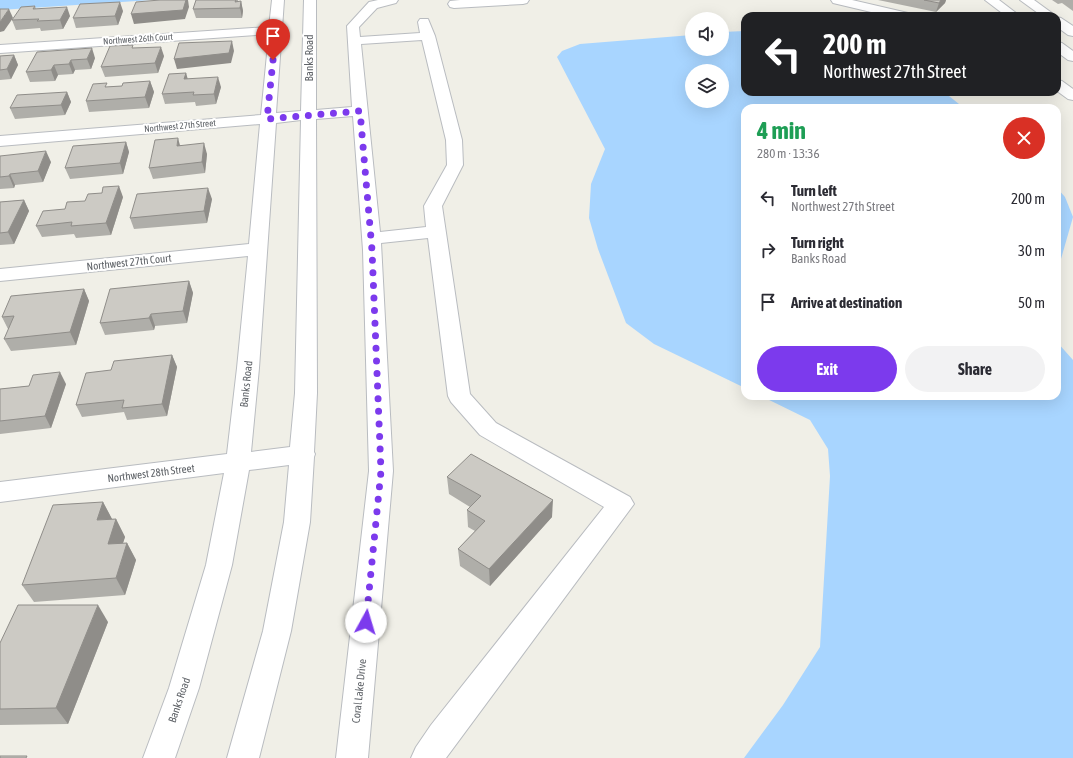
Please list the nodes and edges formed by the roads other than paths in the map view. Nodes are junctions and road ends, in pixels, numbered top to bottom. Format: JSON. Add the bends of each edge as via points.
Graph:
{"nodes":[{"id":1,"x":278,"y":0,"type":"edge"},
{"id":2,"x":310,"y":0,"type":"edge"},
{"id":3,"x":392,"y":0,"type":"edge"},
{"id":4,"x":524,"y":0,"type":"edge"},
{"id":5,"x":837,"y":0,"type":"edge"},
{"id":6,"x":991,"y":0,"type":"edge"},
{"id":7,"x":1026,"y":0,"type":"edge"},
{"id":8,"x":454,"y":4,"type":"dead end"},
{"id":9,"x":887,"y":12,"type":"edge"},
{"id":10,"x":1008,"y":12,"type":"edge"},
{"id":11,"x":1044,"y":12,"type":"edge"},
{"id":12,"x":1061,"y":24,"type":"edge"},
{"id":13,"x":275,"y":30,"type":"junction"},
{"id":14,"x":1073,"y":32,"type":"edge"},
{"id":15,"x":354,"y":41,"type":"junction"},
{"id":16,"x":0,"y":49,"type":"edge"},
{"id":17,"x":1061,"y":49,"type":"edge"},
{"id":18,"x":1073,"y":57,"type":"edge"},
{"id":19,"x":1061,"y":87,"type":"edge"},
{"id":20,"x":1073,"y":96,"type":"edge"},
{"id":21,"x":360,"y":111,"type":"junction"},
{"id":22,"x":308,"y":116,"type":"junction"},
{"id":23,"x":267,"y":119,"type":"junction"},
{"id":24,"x":0,"y":141,"type":"edge"},
{"id":25,"x":436,"y":232,"type":"junction"},
{"id":26,"x":371,"y":238,"type":"junction"},
{"id":27,"x":258,"y":249,"type":"junction"},
{"id":28,"x":0,"y":275,"type":"edge"},
{"id":29,"x":303,"y":454,"type":"junction"},
{"id":30,"x":238,"y":461,"type":"junction"},
{"id":31,"x":2,"y":496,"type":"edge"},
{"id":32,"x":159,"y":758,"type":"edge"},
{"id":33,"x":243,"y":758,"type":"edge"},
{"id":34,"x":352,"y":758,"type":"edge"},
{"id":35,"x":427,"y":758,"type":"edge"}],
"edges":[{"from":1,"to":13,"type":"street","name":"Banks Road"},
{"from":2,"to":22,"type":"street","name":"Banks Road"},
{"from":3,"to":15,"type":"street","name":"Coral Lake Drive","via":[[373,5],[353,26]]},
{"from":4,"to":8,"type":"street"},
{"from":5,"to":9,"type":"street"},
{"from":6,"to":10,"type":"street"},
{"from":7,"to":11,"type":"street"},
{"from":12,"to":14,"type":"street"},
{"from":13,"to":16,"type":"street","name":"Northwest 26th Court"},
{"from":13,"to":23,"type":"street","name":"Banks Road"},
{"from":15,"to":21,"type":"street","name":"Coral Lake Drive"},
{"from":15,"to":25,"type":"street","via":[[426,29],[454,140],[455,165],[433,206]]},
{"from":17,"to":18,"type":"street"},
{"from":19,"to":20,"type":"street"},
{"from":21,"to":22,"type":"street","name":"Northwest 27th Street"},
{"from":21,"to":26,"type":"street","name":"Coral Lake Drive"},
{"from":22,"to":23,"type":"street","name":"Northwest 27th Street"},
{"from":22,"to":29,"type":"street","name":"Banks Road","via":[[306,393]]},
{"from":23,"to":24,"type":"street","name":"Northwest 27th Street"},
{"from":23,"to":27,"type":"street","name":"Banks Road"},
{"from":25,"to":26,"type":"street"},
{"from":25,"to":35,"type":"street","via":[[459,396],[488,429],[621,504]]},
{"from":26,"to":34,"type":"street","name":"Coral Lake Drive","via":[[381,471]]},
{"from":27,"to":28,"type":"street","name":"Northwest 27th Court"},
{"from":27,"to":30,"type":"street","name":"Banks Road"},
{"from":29,"to":30,"type":"street","name":"Northwest 28th Street"},
{"from":29,"to":33,"type":"street","name":"Banks Road","via":[[297,522],[277,631]]},
{"from":30,"to":31,"type":"street","name":"Northwest 28th Street"},
{"from":30,"to":32,"type":"street","name":"Banks Road","via":[[219,565],[184,688]]}]}
